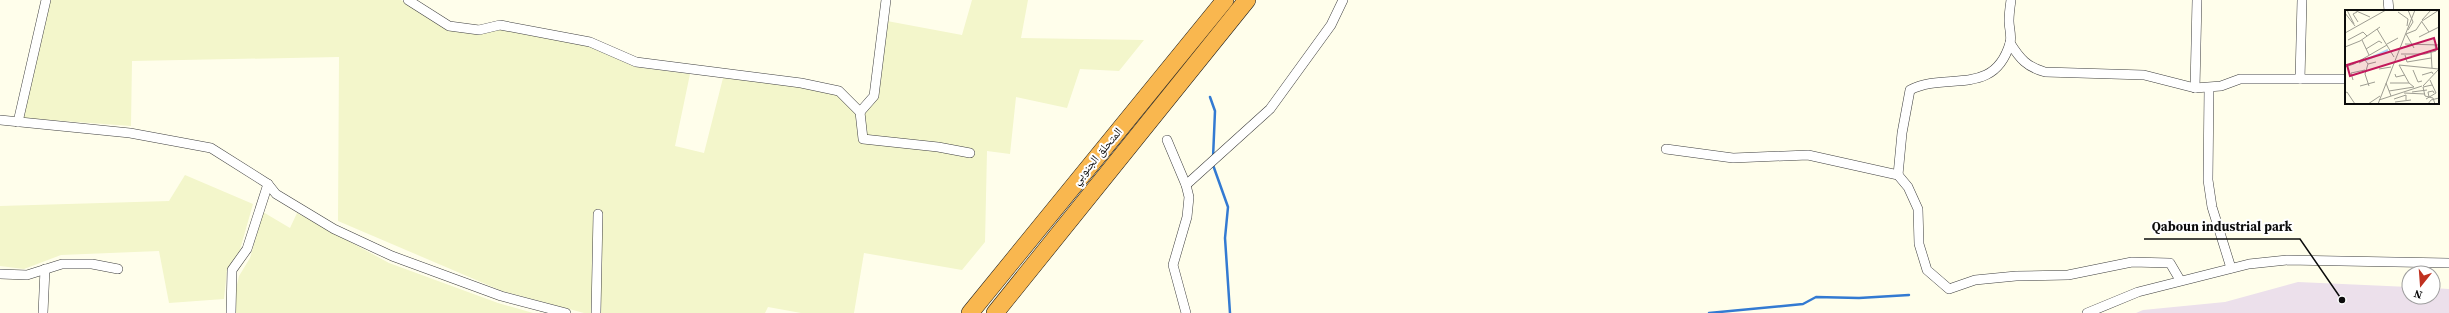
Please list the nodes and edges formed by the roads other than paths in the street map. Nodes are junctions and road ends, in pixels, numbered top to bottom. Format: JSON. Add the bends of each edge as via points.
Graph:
{"nodes":[{"id":1,"x":46,"y":0,"type":"edge"},
{"id":2,"x":408,"y":0,"type":"edge"},
{"id":3,"x":886,"y":0,"type":"edge"},
{"id":4,"x":1225,"y":0,"type":"edge"},
{"id":5,"x":1247,"y":0,"type":"edge"},
{"id":6,"x":1343,"y":0,"type":"edge"},
{"id":7,"x":2011,"y":0,"type":"edge"},
{"id":8,"x":2197,"y":0,"type":"edge"},
{"id":9,"x":2302,"y":0,"type":"edge"},
{"id":10,"x":2388,"y":0,"type":"edge"},
{"id":11,"x":2389,"y":10,"type":"edge"},
{"id":12,"x":2010,"y":43,"type":"junction"},
{"id":13,"x":2300,"y":79,"type":"junction"},
{"id":14,"x":2345,"y":79,"type":"edge"},
{"id":15,"x":2195,"y":88,"type":"junction"},
{"id":16,"x":2209,"y":88,"type":"junction"},
{"id":17,"x":860,"y":112,"type":"junction"},
{"id":18,"x":0,"y":120,"type":"edge"},
{"id":19,"x":18,"y":122,"type":"junction"},
{"id":20,"x":1167,"y":140,"type":"dead end"},
{"id":21,"x":1666,"y":149,"type":"dead end"},
{"id":22,"x":970,"y":153,"type":"dead end"},
{"id":23,"x":1898,"y":174,"type":"junction"},
{"id":24,"x":268,"y":184,"type":"junction"},
{"id":25,"x":1186,"y":185,"type":"junction"},
{"id":26,"x":598,"y":214,"type":"dead end"},
{"id":27,"x":2449,"y":263,"type":"edge"},
{"id":28,"x":2231,"y":268,"type":"junction"},
{"id":29,"x":45,"y":269,"type":"junction"},
{"id":30,"x":118,"y":269,"type":"dead end"},
{"id":31,"x":0,"y":274,"type":"edge"},
{"id":32,"x":2180,"y":280,"type":"junction"},
{"id":33,"x":43,"y":313,"type":"edge"},
{"id":34,"x":231,"y":313,"type":"edge"},
{"id":35,"x":566,"y":313,"type":"edge"},
{"id":36,"x":596,"y":313,"type":"edge"},
{"id":37,"x":970,"y":313,"type":"edge"},
{"id":38,"x":995,"y":313,"type":"edge"},
{"id":39,"x":1186,"y":313,"type":"edge"},
{"id":40,"x":2086,"y":313,"type":"edge"}],
"edges":[{"from":1,"to":19,"type":"street"},
{"from":2,"to":17,"type":"street","via":[[448,26],[479,30],[500,25],[590,42],[636,62],[801,83],[839,91]]},
{"from":3,"to":17,"type":"street","via":[[874,96]]},
{"from":4,"to":37,"type":"highway","name":"المتحلق الجنوبي"},
{"from":5,"to":38,"type":"highway","name":"المتحلق الجنوبي"},
{"from":6,"to":25,"type":"street","via":[[1331,25],[1270,109]]},
{"from":7,"to":12,"type":"street"},
{"from":8,"to":15,"type":"street"},
{"from":9,"to":13,"type":"street"},
{"from":10,"to":11,"type":"street"},
{"from":12,"to":15,"type":"street","via":[[2023,62],[2032,69],[2045,72],[2144,76]]},
{"from":12,"to":23,"type":"street","via":[[1994,70],[1982,78],[1921,84],[1910,90]]},
{"from":13,"to":14,"type":"street"},
{"from":13,"to":16,"type":"street","via":[[2240,79]]},
{"from":15,"to":16,"type":"street"},
{"from":16,"to":28,"type":"street","via":[[2208,180],[2212,207]]},
{"from":17,"to":22,"type":"street","via":[[863,139]]},
{"from":18,"to":19,"type":"street"},
{"from":19,"to":24,"type":"street","via":[[130,133],[211,148]]},
{"from":20,"to":25,"type":"street"},
{"from":21,"to":23,"type":"street","via":[[1733,158],[1808,155]]},
{"from":23,"to":32,"type":"street","via":[[1918,209],[1919,244],[1927,270],[1949,288],[1975,280],[2068,275],[2132,262],[2170,263]]},
{"from":24,"to":34,"type":"street","via":[[247,249],[232,270]]},
{"from":24,"to":35,"type":"street","via":[[276,194],[334,229],[392,256],[501,296]]},
{"from":25,"to":39,"type":"street","via":[[1189,206],[1173,265]]},
{"from":26,"to":36,"type":"street"},
{"from":27,"to":28,"type":"street","via":[[2287,260]]},
{"from":28,"to":32,"type":"street"},
{"from":29,"to":30,"type":"street","via":[[62,264],[92,264]]},
{"from":29,"to":31,"type":"street","via":[[26,275]]},
{"from":29,"to":33,"type":"street"},
{"from":32,"to":40,"type":"street","via":[[2138,292]]}]}
